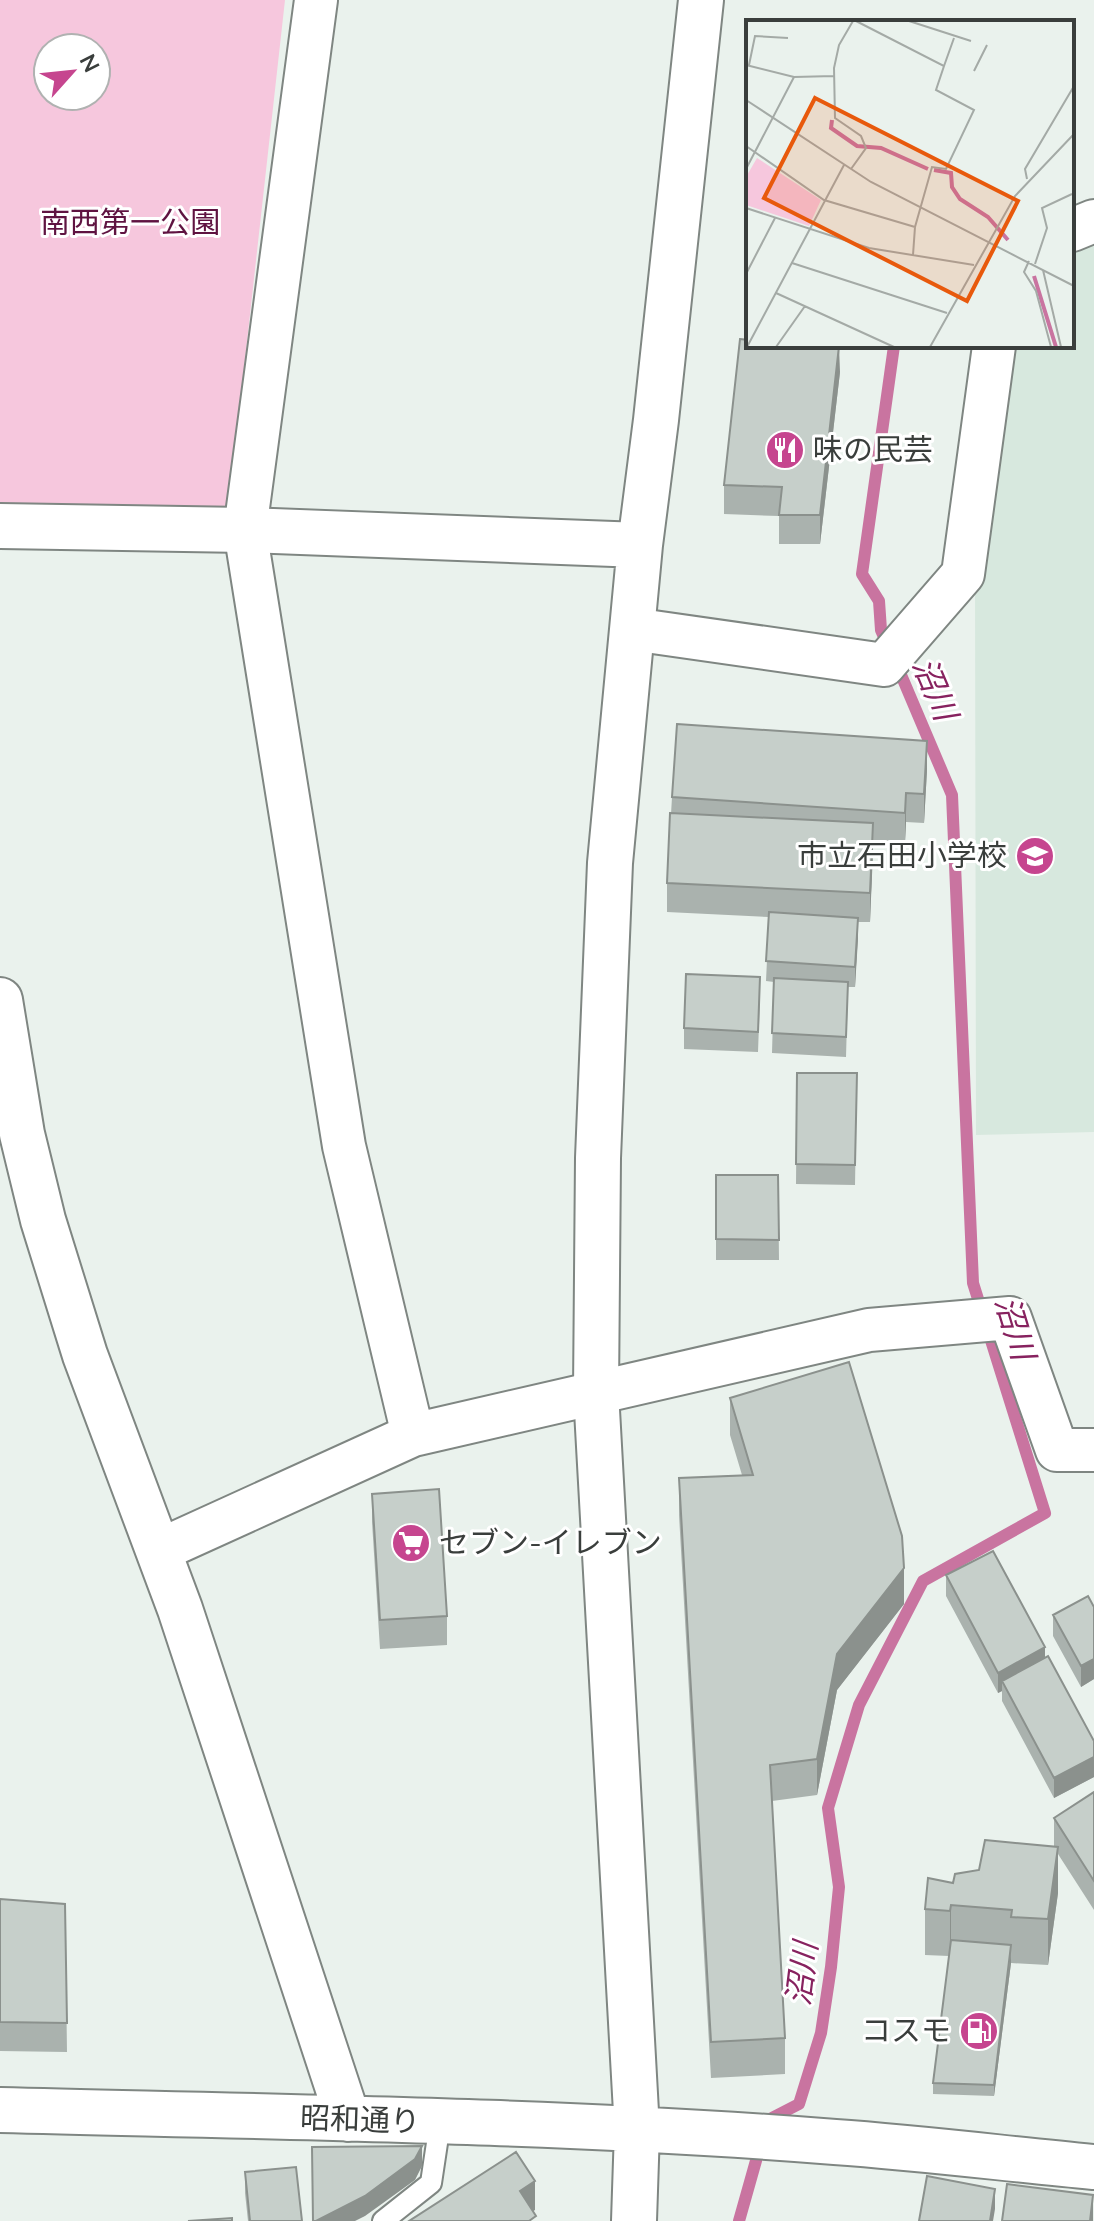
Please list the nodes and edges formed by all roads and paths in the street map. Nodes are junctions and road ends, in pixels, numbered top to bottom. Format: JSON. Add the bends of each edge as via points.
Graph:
{"nodes":[{"id":1,"x":316,"y":0,"type":"edge"},
{"id":2,"x":701,"y":0,"type":"edge"},
{"id":3,"x":1094,"y":221,"type":"edge"},
{"id":4,"x":1074,"y":229,"type":"edge"},
{"id":5,"x":994,"y":348,"type":"edge"},
{"id":6,"x":0,"y":526,"type":"edge"},
{"id":7,"x":245,"y":530,"type":"junction"},
{"id":8,"x":640,"y":545,"type":"junction"},
{"id":9,"x":632,"y":629,"type":"junction"},
{"id":10,"x":0,"y":1000,"type":"edge"},
{"id":11,"x":596,"y":1392,"type":"junction"},
{"id":12,"x":413,"y":1435,"type":"junction"},
{"id":13,"x":1094,"y":1450,"type":"edge"},
{"id":14,"x":158,"y":1551,"type":"junction"},
{"id":15,"x":0,"y":2110,"type":"edge"},
{"id":16,"x":348,"y":2119,"type":"junction"},
{"id":17,"x":440,"y":2123,"type":"junction"},
{"id":18,"x":637,"y":2130,"type":"junction"},
{"id":19,"x":1094,"y":2167,"type":"edge"},
{"id":20,"x":383,"y":2221,"type":"edge"},
{"id":21,"x":634,"y":2221,"type":"edge"}],
"edges":[{"from":1,"to":7,"type":"street"},
{"from":2,"to":8,"type":"street"},
{"from":3,"to":4,"type":"street"},
{"from":5,"to":9,"type":"street","via":[[963,574],[884,665]]},
{"from":6,"to":7,"type":"street"},
{"from":7,"to":8,"type":"street"},
{"from":7,"to":12,"type":"street","via":[[344,1146]]},
{"from":8,"to":9,"type":"street"},
{"from":9,"to":11,"type":"street","via":[[610,863],[598,1158]]},
{"from":10,"to":14,"type":"street","via":[[22,1134],[43,1220],[85,1355]]},
{"from":11,"to":12,"type":"street"},
{"from":11,"to":13,"type":"street","via":[[869,1330],[1010,1318],[1057,1450]]},
{"from":11,"to":18,"type":"street"},
{"from":12,"to":14,"type":"street"},
{"from":14,"to":16,"type":"street"},
{"from":15,"to":16,"type":"street","name":"昭和通り"},
{"from":16,"to":17,"type":"street","name":"昭和通り"},
{"from":17,"to":18,"type":"street","name":"昭和通り"},
{"from":17,"to":20,"type":"lane","via":[[431,2183]]},
{"from":18,"to":19,"type":"street","name":"昭和通り","via":[[837,2142]]},
{"from":18,"to":21,"type":"street"}]}
